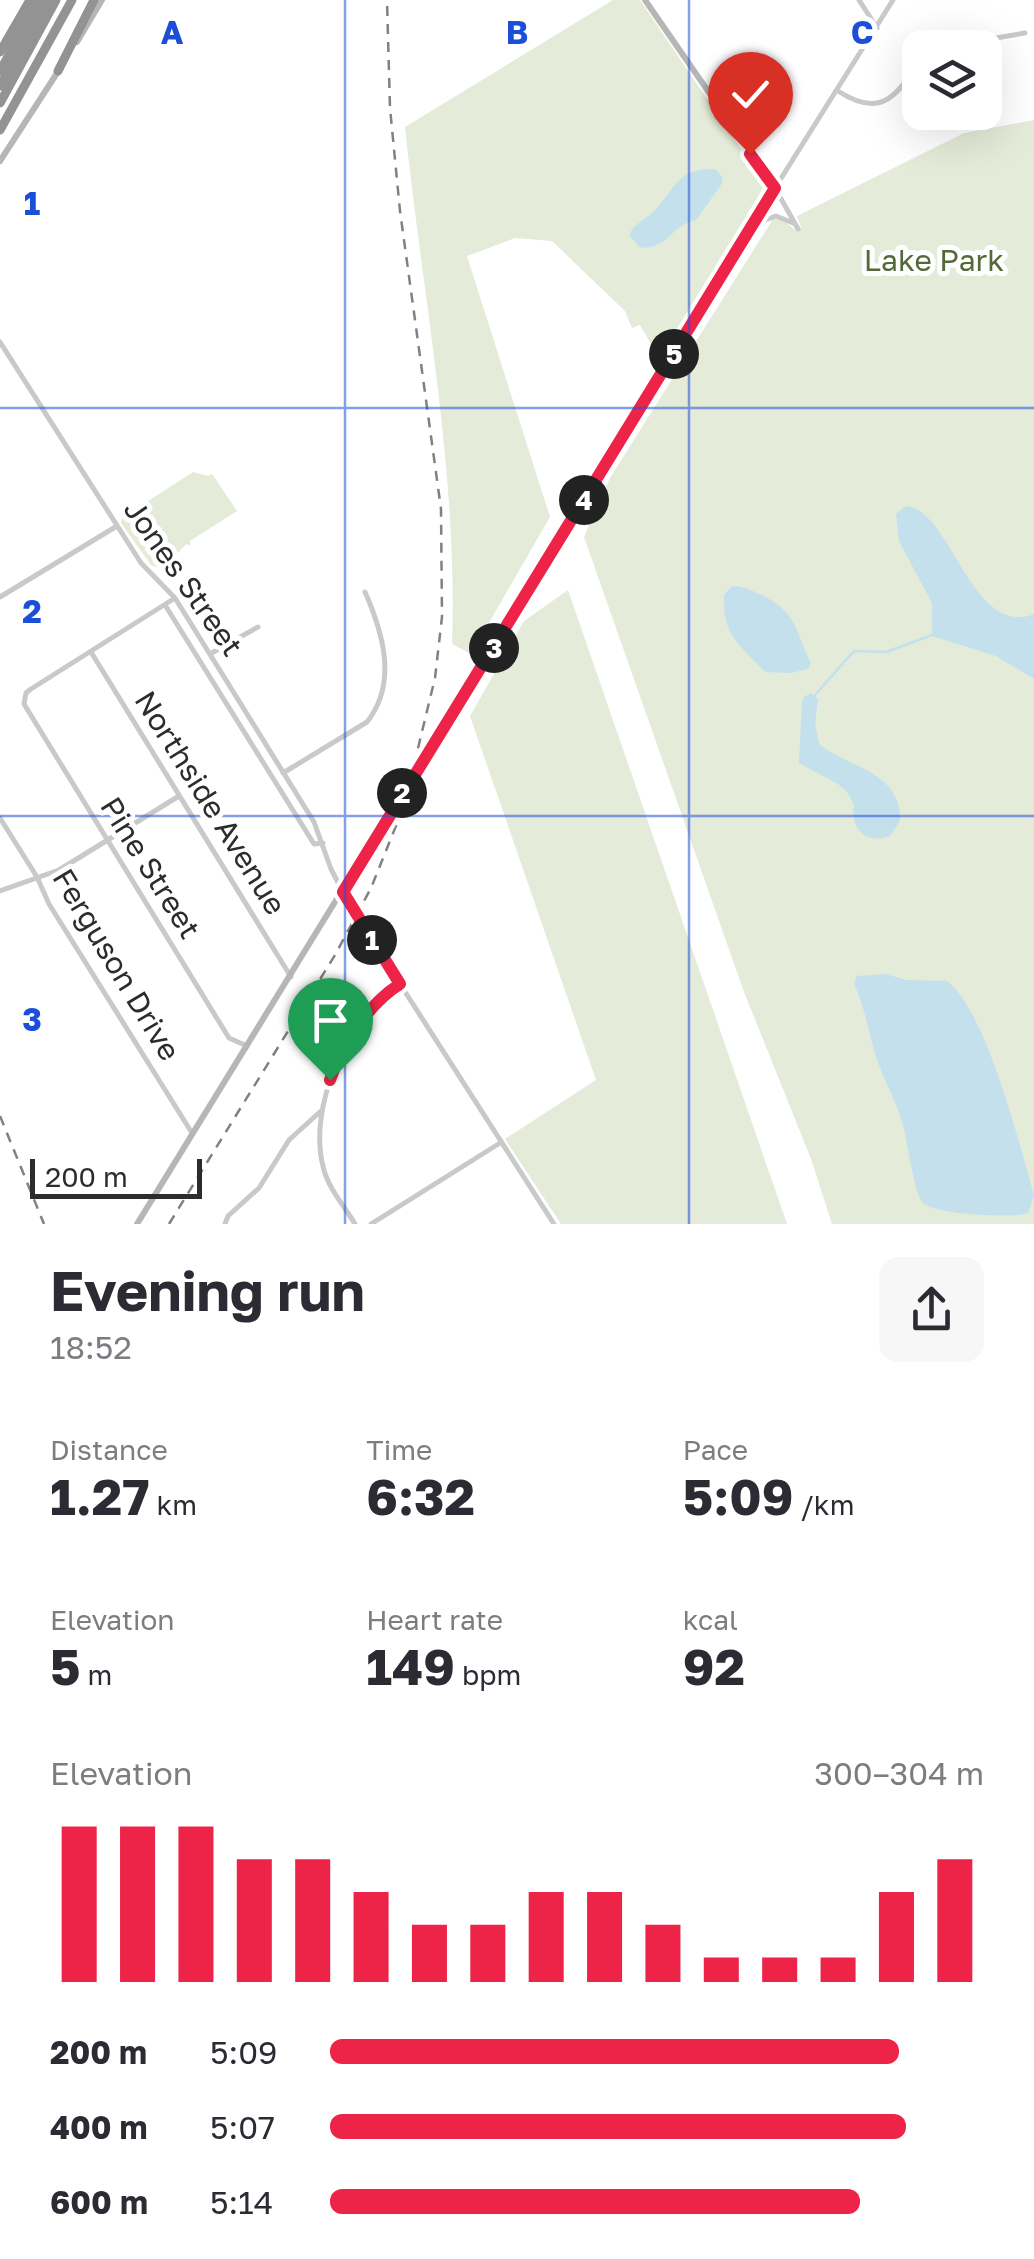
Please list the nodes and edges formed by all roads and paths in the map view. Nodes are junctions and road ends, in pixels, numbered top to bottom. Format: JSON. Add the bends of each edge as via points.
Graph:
{"nodes":[{"id":1,"x":30,"y":0,"type":"edge"},
{"id":2,"x":39,"y":0,"type":"edge"},
{"id":3,"x":48,"y":0,"type":"edge"},
{"id":4,"x":56,"y":0,"type":"edge"},
{"id":5,"x":72,"y":0,"type":"edge"},
{"id":6,"x":94,"y":0,"type":"edge"},
{"id":7,"x":102,"y":0,"type":"edge"},
{"id":8,"x":645,"y":0,"type":"edge"},
{"id":9,"x":859,"y":0,"type":"edge"},
{"id":10,"x":893,"y":0,"type":"edge"},
{"id":11,"x":878,"y":28,"type":"junction"},
{"id":12,"x":1026,"y":33,"type":"dead end"},
{"id":13,"x":1002,"y":37,"type":"edge"},
{"id":14,"x":0,"y":52,"type":"edge"},
{"id":15,"x":0,"y":71,"type":"edge"},
{"id":16,"x":58,"y":71,"type":"junction"},
{"id":17,"x":0,"y":86,"type":"edge"},
{"id":18,"x":902,"y":87,"type":"edge"},
{"id":19,"x":838,"y":92,"type":"junction"},
{"id":20,"x":0,"y":103,"type":"edge"},
{"id":21,"x":0,"y":130,"type":"edge"},
{"id":22,"x":0,"y":161,"type":"edge"},
{"id":23,"x":775,"y":188,"type":"junction"},
{"id":24,"x":754,"y":224,"type":"junction"},
{"id":25,"x":0,"y":342,"type":"edge"},
{"id":26,"x":117,"y":526,"type":"junction"},
{"id":27,"x":365,"y":592,"type":"dead end"},
{"id":28,"x":0,"y":597,"type":"edge"},
{"id":29,"x":176,"y":598,"type":"junction"},
{"id":30,"x":165,"y":605,"type":"junction"},
{"id":31,"x":258,"y":627,"type":"dead end"},
{"id":32,"x":91,"y":652,"type":"junction"},
{"id":33,"x":210,"y":654,"type":"junction"},
{"id":34,"x":283,"y":773,"type":"junction"},
{"id":35,"x":179,"y":796,"type":"junction"},
{"id":36,"x":0,"y":818,"type":"edge"},
{"id":37,"x":107,"y":840,"type":"junction"},
{"id":38,"x":322,"y":843,"type":"junction"},
{"id":39,"x":37,"y":877,"type":"junction"},
{"id":40,"x":0,"y":891,"type":"edge"},
{"id":41,"x":343,"y":892,"type":"junction"},
{"id":42,"x":291,"y":977,"type":"junction"},
{"id":43,"x":400,"y":984,"type":"junction"},
{"id":44,"x":247,"y":1046,"type":"junction"},
{"id":45,"x":322,"y":1110,"type":"junction"},
{"id":46,"x":193,"y":1135,"type":"junction"},
{"id":47,"x":500,"y":1143,"type":"junction"},
{"id":48,"x":139,"y":1222,"type":"edge"},
{"id":49,"x":225,"y":1224,"type":"edge"},
{"id":50,"x":355,"y":1224,"type":"edge"},
{"id":51,"x":371,"y":1224,"type":"edge"},
{"id":52,"x":554,"y":1224,"type":"edge"}],
"edges":[{"from":1,"to":14,"type":"highway"},
{"from":2,"to":15,"type":"highway"},
{"from":3,"to":17,"type":"highway"},
{"from":4,"to":20,"type":"highway"},
{"from":5,"to":21,"type":"highway"},
{"from":6,"to":16,"type":"highway"},
{"from":7,"to":16,"type":"main road"},
{"from":8,"to":23,"type":"main road"},
{"from":9,"to":11,"type":"street"},
{"from":10,"to":11,"type":"street"},
{"from":11,"to":19,"type":"street"},
{"from":12,"to":13,"type":"street"},
{"from":16,"to":22,"type":"main road"},
{"from":18,"to":19,"type":"street","via":[[884,102],[864,104]]},
{"from":19,"to":23,"type":"street"},
{"from":23,"to":24,"type":"main road"},
{"from":23,"to":24,"type":"street","via":[[797,227],[776,216]]},
{"from":24,"to":41,"type":"main road"},
{"from":25,"to":26,"type":"street","name":"Jones Street"},
{"from":26,"to":28,"type":"street"},
{"from":26,"to":29,"type":"street","name":"Jones Street","via":[[140,563]]},
{"from":27,"to":34,"type":"street","via":[[384,654],[384,684],[374,712]]},
{"from":29,"to":30,"type":"street"},
{"from":29,"to":33,"type":"street","name":"Jones Street"},
{"from":30,"to":32,"type":"street"},
{"from":30,"to":38,"type":"street","name":"Jones Street","via":[[314,844]]},
{"from":31,"to":33,"type":"street"},
{"from":32,"to":35,"type":"street","name":"Northside Avenue"},
{"from":32,"to":37,"type":"street","name":"Pine Street","via":[[31,688],[24,704]]},
{"from":33,"to":34,"type":"street","name":"Jones Street"},
{"from":34,"to":38,"type":"street","name":"Jones Street"},
{"from":35,"to":37,"type":"street"},
{"from":35,"to":42,"type":"street","name":"Northside Avenue"},
{"from":36,"to":39,"type":"street","name":"Ferguson Drive"},
{"from":37,"to":39,"type":"street"},
{"from":37,"to":44,"type":"street","name":"Pine Street","via":[[229,1038]]},
{"from":38,"to":41,"type":"street","name":"Jones Street"},
{"from":39,"to":40,"type":"street"},
{"from":39,"to":46,"type":"street","name":"Ferguson Drive"},
{"from":41,"to":42,"type":"main road"},
{"from":41,"to":43,"type":"street","name":"Jones Street"},
{"from":42,"to":44,"type":"main road"},
{"from":43,"to":45,"type":"street","via":[[372,1009],[337,1062]]},
{"from":43,"to":47,"type":"street","name":"Jones Street"},
{"from":44,"to":46,"type":"main road"},
{"from":45,"to":49,"type":"street","via":[[289,1140],[256,1192]]},
{"from":45,"to":50,"type":"street","via":[[324,1171]]},
{"from":46,"to":48,"type":"main road"},
{"from":47,"to":51,"type":"street"},
{"from":47,"to":52,"type":"street","name":"Jones Street"}]}
